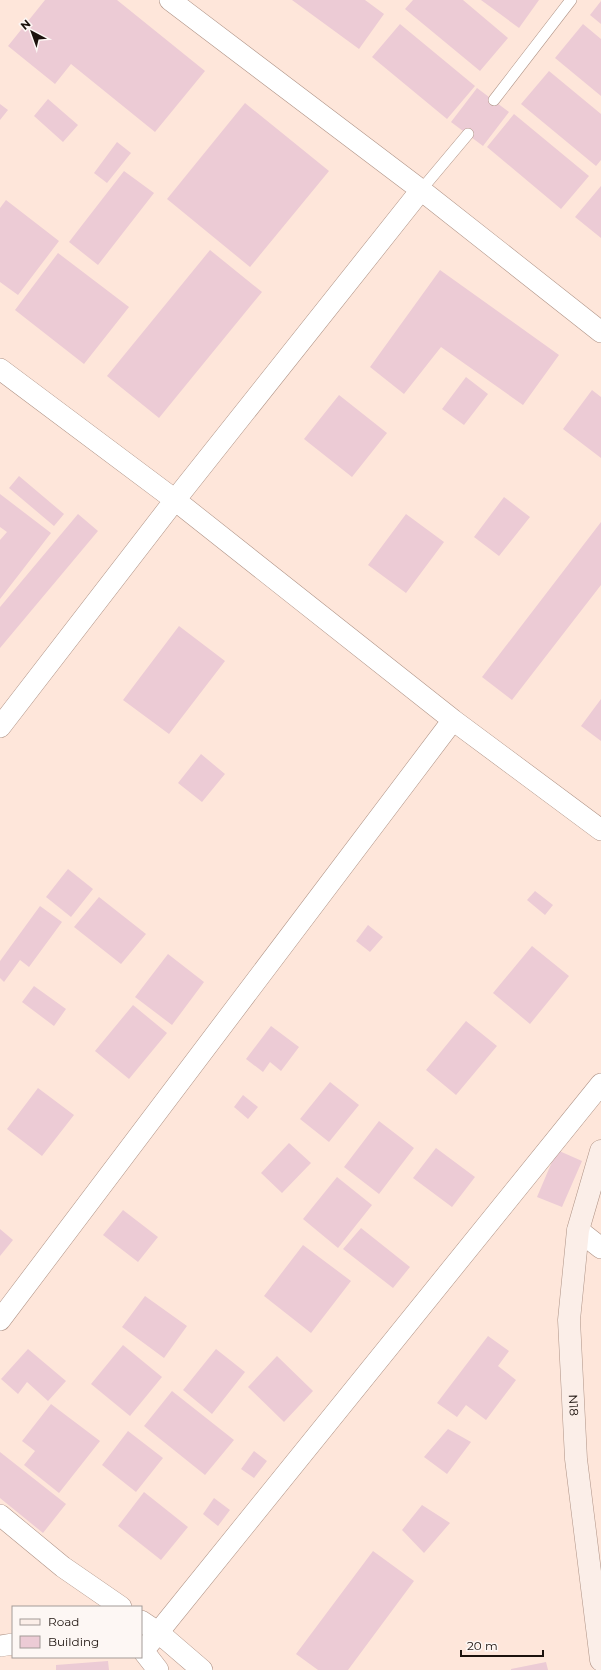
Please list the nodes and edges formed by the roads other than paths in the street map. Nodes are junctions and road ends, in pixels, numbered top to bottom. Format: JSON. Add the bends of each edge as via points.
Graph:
{"nodes":[{"id":1,"x":170,"y":0,"type":"edge"},
{"id":2,"x":571,"y":0,"type":"edge"},
{"id":3,"x":494,"y":100,"type":"dead end"},
{"id":4,"x":468,"y":134,"type":"dead end"},
{"id":5,"x":421,"y":190,"type":"junction"},
{"id":6,"x":601,"y":332,"type":"edge"},
{"id":7,"x":0,"y":369,"type":"edge"},
{"id":8,"x":175,"y":500,"type":"junction"},
{"id":9,"x":453,"y":720,"type":"junction"},
{"id":10,"x":0,"y":727,"type":"edge"},
{"id":11,"x":601,"y":830,"type":"edge"},
{"id":12,"x":601,"y":1084,"type":"edge"},
{"id":13,"x":601,"y":1151,"type":"edge"},
{"id":14,"x":578,"y":1230,"type":"junction"},
{"id":15,"x":601,"y":1248,"type":"edge"},
{"id":16,"x":0,"y":1320,"type":"edge"},
{"id":17,"x":0,"y":1515,"type":"edge"},
{"id":18,"x":119,"y":1606,"type":"edge"},
{"id":19,"x":142,"y":1622,"type":"edge"},
{"id":20,"x":158,"y":1633,"type":"junction"},
{"id":21,"x":12,"y":1644,"type":"edge"},
{"id":22,"x":0,"y":1646,"type":"edge"},
{"id":23,"x":142,"y":1649,"type":"edge"},
{"id":24,"x":601,"y":1660,"type":"edge"},
{"id":25,"x":158,"y":1670,"type":"edge"},
{"id":26,"x":202,"y":1670,"type":"edge"}],
"edges":[{"from":1,"to":5,"type":"street"},
{"from":2,"to":3,"type":"lane"},
{"from":4,"to":5,"type":"lane"},
{"from":5,"to":6,"type":"street"},
{"from":5,"to":8,"type":"street"},
{"from":7,"to":8,"type":"street"},
{"from":8,"to":9,"type":"street"},
{"from":8,"to":10,"type":"street"},
{"from":9,"to":11,"type":"street"},
{"from":9,"to":16,"type":"street"},
{"from":12,"to":20,"type":"street"},
{"from":13,"to":14,"type":"main road","name":"N18"},
{"from":14,"to":15,"type":"street"},
{"from":14,"to":24,"type":"main road","name":"N18","via":[[569,1320],[576,1458]]},
{"from":17,"to":18,"type":"street","via":[[63,1567]]},
{"from":19,"to":20,"type":"street"},
{"from":20,"to":23,"type":"street"},
{"from":20,"to":26,"type":"street"},
{"from":21,"to":22,"type":"street"},
{"from":23,"to":25,"type":"street"}]}
